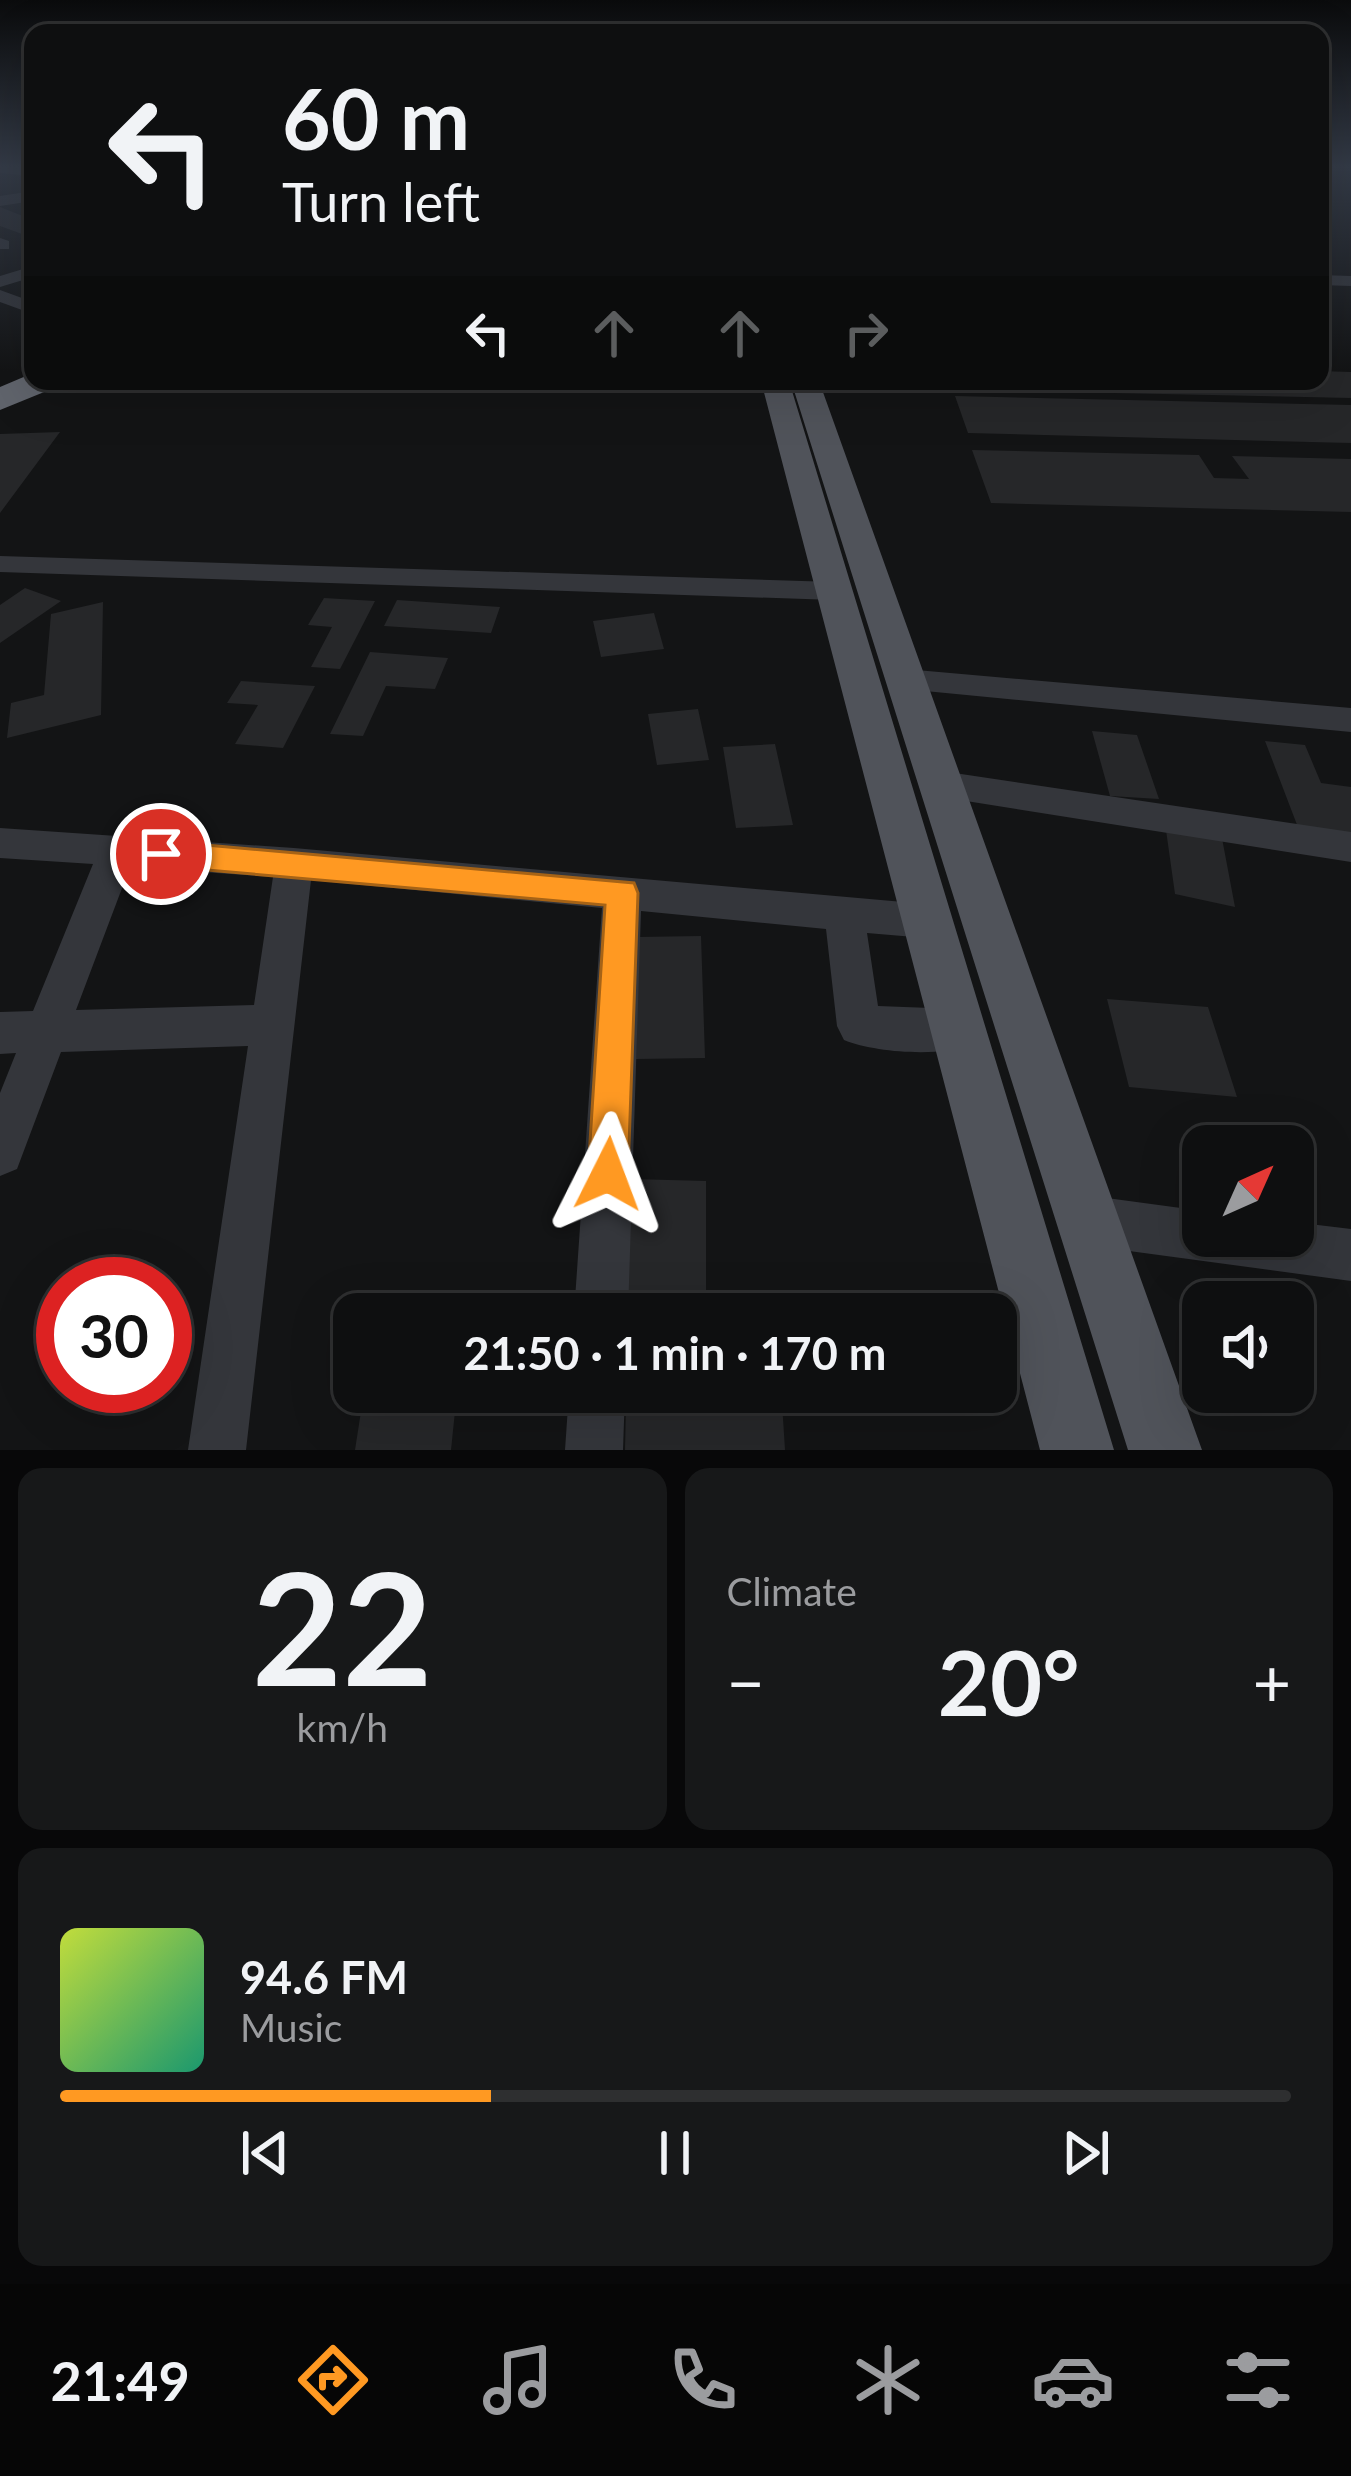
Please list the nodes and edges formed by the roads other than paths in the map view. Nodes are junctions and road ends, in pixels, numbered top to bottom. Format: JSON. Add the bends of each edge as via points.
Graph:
{"nodes":[{"id":1,"x":778,"y":390,"type":"edge"},
{"id":2,"x":808,"y":390,"type":"edge"},
{"id":3,"x":14,"y":564,"type":"edge"},
{"id":4,"x":0,"y":584,"type":"edge"},
{"id":5,"x":834,"y":591,"type":"junction"},
{"id":6,"x":905,"y":680,"type":"junction"},
{"id":7,"x":1351,"y":720,"type":"edge"},
{"id":8,"x":947,"y":803,"type":"junction"},
{"id":9,"x":899,"y":827,"type":"junction"},
{"id":10,"x":0,"y":843,"type":"edge"},
{"id":11,"x":1351,"y":848,"type":"edge"},
{"id":12,"x":117,"y":851,"type":"junction"},
{"id":13,"x":294,"y":863,"type":"junction"},
{"id":14,"x":622,"y":893,"type":"junction"},
{"id":15,"x":844,"y":913,"type":"junction"},
{"id":16,"x":926,"y":921,"type":"junction"},
{"id":17,"x":273,"y":1025,"type":"junction"},
{"id":18,"x":957,"y":1030,"type":"junction"},
{"id":19,"x":47,"y":1031,"type":"junction"},
{"id":20,"x":0,"y":1033,"type":"edge"},
{"id":21,"x":0,"y":1153,"type":"edge"},
{"id":22,"x":1091,"y":1221,"type":"junction"},
{"id":23,"x":1182,"y":1233,"type":"edge"},
{"id":24,"x":1314,"y":1250,"type":"edge"},
{"id":25,"x":1351,"y":1255,"type":"edge"},
{"id":26,"x":602,"y":1293,"type":"edge"},
{"id":27,"x":596,"y":1413,"type":"edge"},
{"id":28,"x":217,"y":1450,"type":"edge"},
{"id":29,"x":594,"y":1450,"type":"edge"},
{"id":30,"x":1077,"y":1450,"type":"edge"},
{"id":31,"x":1165,"y":1450,"type":"edge"}],
"edges":[{"from":1,"to":5,"type":"main road"},
{"from":2,"to":6,"type":"main road"},
{"from":3,"to":4,"type":"street"},
{"from":3,"to":5,"type":"street"},
{"from":5,"to":9,"type":"main road"},
{"from":6,"to":7,"type":"street"},
{"from":6,"to":8,"type":"main road"},
{"from":8,"to":9,"type":"main road"},
{"from":8,"to":11,"type":"street"},
{"from":8,"to":22,"type":"main road"},
{"from":9,"to":16,"type":"main road"},
{"from":10,"to":12,"type":"street"},
{"from":12,"to":13,"type":"street"},
{"from":12,"to":19,"type":"street"},
{"from":13,"to":14,"type":"street"},
{"from":13,"to":17,"type":"street"},
{"from":14,"to":15,"type":"street"},
{"from":14,"to":26,"type":"street"},
{"from":15,"to":16,"type":"street"},
{"from":15,"to":18,"type":"street","via":[[859,1026]]},
{"from":16,"to":18,"type":"main road"},
{"from":17,"to":19,"type":"street"},
{"from":17,"to":28,"type":"street"},
{"from":18,"to":30,"type":"main road"},
{"from":19,"to":20,"type":"street"},
{"from":19,"to":21,"type":"street"},
{"from":22,"to":23,"type":"street"},
{"from":22,"to":31,"type":"main road"},
{"from":24,"to":25,"type":"street"},
{"from":27,"to":29,"type":"street"}]}
